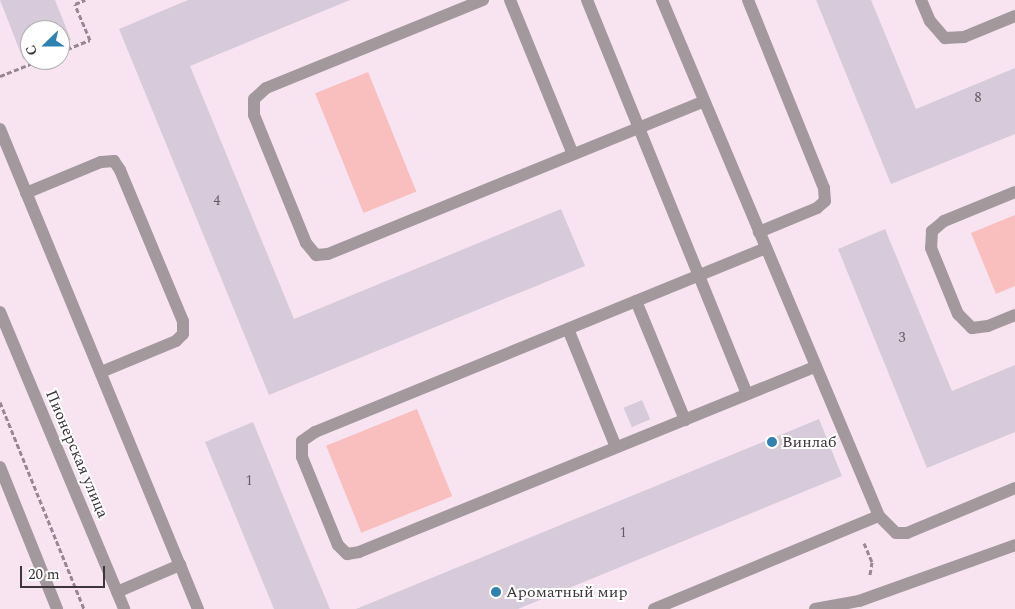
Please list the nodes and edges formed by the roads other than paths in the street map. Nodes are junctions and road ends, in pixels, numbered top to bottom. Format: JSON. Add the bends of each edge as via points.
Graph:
{"nodes":[{"id":1,"x":483,"y":0,"type":"edge"},
{"id":2,"x":510,"y":0,"type":"edge"},
{"id":3,"x":587,"y":0,"type":"edge"},
{"id":4,"x":662,"y":0,"type":"edge"},
{"id":5,"x":748,"y":0,"type":"edge"},
{"id":6,"x":921,"y":0,"type":"edge"},
{"id":7,"x":1015,"y":16,"type":"edge"},
{"id":8,"x":704,"y":100,"type":"junction"},
{"id":9,"x":638,"y":127,"type":"junction"},
{"id":10,"x":0,"y":129,"type":"edge"},
{"id":11,"x":573,"y":154,"type":"junction"},
{"id":12,"x":1015,"y":192,"type":"edge"},
{"id":13,"x":26,"y":193,"type":"junction"},
{"id":14,"x":759,"y":232,"type":"junction"},
{"id":15,"x":766,"y":248,"type":"junction"},
{"id":16,"x":699,"y":276,"type":"junction"},
{"id":17,"x":636,"y":301,"type":"junction"},
{"id":18,"x":0,"y":312,"type":"edge"},
{"id":19,"x":1015,"y":315,"type":"edge"},
{"id":20,"x":568,"y":329,"type":"junction"},
{"id":21,"x":816,"y":366,"type":"junction"},
{"id":22,"x":101,"y":372,"type":"junction"},
{"id":23,"x":747,"y":394,"type":"junction"},
{"id":24,"x":684,"y":420,"type":"junction"},
{"id":25,"x":616,"y":448,"type":"junction"},
{"id":26,"x":0,"y":467,"type":"edge"},
{"id":27,"x":1015,"y":488,"type":"edge"},
{"id":28,"x":879,"y":516,"type":"junction"},
{"id":29,"x":1015,"y":546,"type":"edge"},
{"id":30,"x":180,"y":566,"type":"junction"},
{"id":31,"x":117,"y":592,"type":"junction"},
{"id":32,"x":57,"y":609,"type":"edge"},
{"id":33,"x":124,"y":609,"type":"edge"},
{"id":34,"x":198,"y":609,"type":"edge"},
{"id":35,"x":654,"y":609,"type":"edge"},
{"id":36,"x":815,"y":609,"type":"edge"}],
"edges":[{"from":1,"to":11,"type":"street","via":[[266,88],[254,99],[254,115],[306,243],[316,255],[328,254]]},
{"from":2,"to":11,"type":"street"},
{"from":3,"to":9,"type":"street"},
{"from":4,"to":8,"type":"street"},
{"from":5,"to":14,"type":"street","via":[[824,188],[825,201],[817,208]]},
{"from":6,"to":7,"type":"street","via":[[930,21],[945,38],[964,37]]},
{"from":8,"to":9,"type":"street"},
{"from":8,"to":14,"type":"street"},
{"from":9,"to":11,"type":"street"},
{"from":9,"to":16,"type":"street"},
{"from":10,"to":13,"type":"street"},
{"from":12,"to":19,"type":"street","via":[[944,221],[932,231],[931,248],[958,314],[972,328],[988,326]]},
{"from":13,"to":22,"type":"street"},
{"from":13,"to":22,"type":"street","via":[[101,162],[114,162],[120,170],[182,321],[182,334],[176,341]]},
{"from":14,"to":15,"type":"street"},
{"from":15,"to":16,"type":"street"},
{"from":15,"to":21,"type":"street"},
{"from":16,"to":17,"type":"street"},
{"from":16,"to":23,"type":"street"},
{"from":17,"to":20,"type":"street"},
{"from":17,"to":24,"type":"street"},
{"from":18,"to":31,"type":"street","name":"Пионерская улица"},
{"from":20,"to":25,"type":"street"},
{"from":20,"to":25,"type":"street","via":[[315,432],[302,441],[302,457],[338,545],[347,554],[359,552]]},
{"from":21,"to":23,"type":"street"},
{"from":21,"to":28,"type":"street"},
{"from":22,"to":30,"type":"street"},
{"from":23,"to":24,"type":"street"},
{"from":24,"to":25,"type":"street"},
{"from":26,"to":32,"type":"street"},
{"from":27,"to":28,"type":"street","via":[[908,533],[896,534]]},
{"from":28,"to":35,"type":"street"},
{"from":29,"to":36,"type":"street","via":[[859,601]]},
{"from":30,"to":31,"type":"street"},
{"from":30,"to":34,"type":"street"},
{"from":31,"to":33,"type":"street","name":"Пионерская улица"}]}
